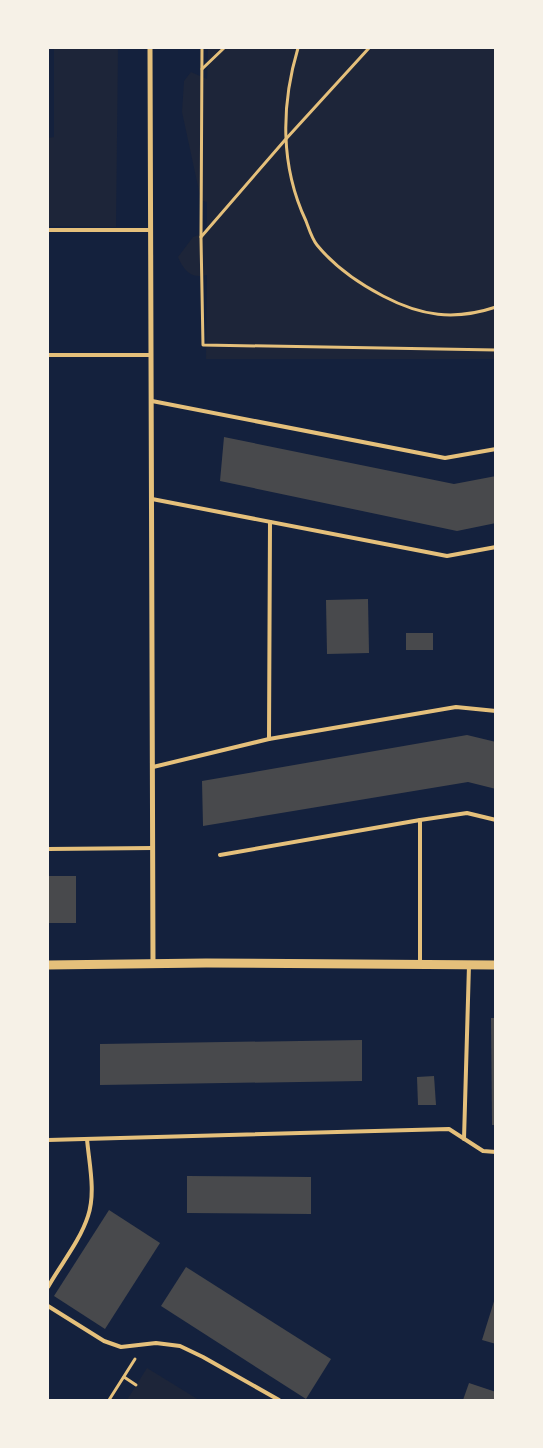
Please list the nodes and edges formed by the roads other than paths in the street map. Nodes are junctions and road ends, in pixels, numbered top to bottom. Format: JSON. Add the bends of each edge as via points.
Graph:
{"nodes":[{"id":1,"x":150,"y":48,"type":"edge"},
{"id":2,"x":48,"y":230,"type":"edge"},
{"id":3,"x":151,"y":230,"type":"junction"},
{"id":4,"x":48,"y":354,"type":"edge"},
{"id":5,"x":151,"y":354,"type":"junction"},
{"id":6,"x":152,"y":401,"type":"junction"},
{"id":7,"x":496,"y":449,"type":"edge"},
{"id":8,"x":152,"y":498,"type":"junction"},
{"id":9,"x":270,"y":522,"type":"junction"},
{"id":10,"x":496,"y":548,"type":"edge"},
{"id":11,"x":496,"y":711,"type":"edge"},
{"id":12,"x":269,"y":739,"type":"junction"},
{"id":13,"x":153,"y":766,"type":"junction"},
{"id":14,"x":420,"y":820,"type":"junction"},
{"id":15,"x":496,"y":820,"type":"edge"},
{"id":16,"x":153,"y":848,"type":"junction"},
{"id":17,"x":48,"y":849,"type":"edge"},
{"id":18,"x":220,"y":855,"type":"dead end"},
{"id":19,"x":153,"y":964,"type":"junction"},
{"id":20,"x":48,"y":965,"type":"edge"},
{"id":21,"x":420,"y":965,"type":"junction"},
{"id":22,"x":469,"y":965,"type":"junction"},
{"id":23,"x":496,"y":965,"type":"edge"},
{"id":24,"x":464,"y":1138,"type":"junction"},
{"id":25,"x":87,"y":1139,"type":"junction"},
{"id":26,"x":48,"y":1140,"type":"edge"},
{"id":27,"x":496,"y":1152,"type":"edge"},
{"id":28,"x":48,"y":1286,"type":"edge"},
{"id":29,"x":48,"y":1306,"type":"edge"},
{"id":30,"x":279,"y":1400,"type":"edge"}],
"edges":[{"from":1,"to":3,"type":"street"},
{"from":2,"to":3,"type":"lane"},
{"from":3,"to":5,"type":"street"},
{"from":4,"to":5,"type":"lane"},
{"from":5,"to":6,"type":"street"},
{"from":6,"to":7,"type":"lane","via":[[445,458]]},
{"from":6,"to":8,"type":"street"},
{"from":8,"to":9,"type":"lane"},
{"from":8,"to":13,"type":"street"},
{"from":9,"to":10,"type":"lane","via":[[446,556]]},
{"from":9,"to":12,"type":"lane"},
{"from":11,"to":12,"type":"lane","via":[[456,707]]},
{"from":12,"to":13,"type":"lane"},
{"from":13,"to":16,"type":"street"},
{"from":14,"to":15,"type":"lane","via":[[468,813]]},
{"from":14,"to":18,"type":"lane"},
{"from":14,"to":21,"type":"lane"},
{"from":16,"to":17,"type":"lane"},
{"from":16,"to":19,"type":"street"},
{"from":19,"to":20,"type":"street"},
{"from":19,"to":21,"type":"street"},
{"from":21,"to":22,"type":"street"},
{"from":22,"to":23,"type":"street"},
{"from":22,"to":24,"type":"lane"},
{"from":24,"to":25,"type":"lane","via":[[449,1129]]},
{"from":24,"to":27,"type":"lane","via":[[483,1151]]},
{"from":25,"to":26,"type":"lane"},
{"from":25,"to":28,"type":"lane","via":[[92,1191],[88,1215]]},
{"from":29,"to":30,"type":"lane","via":[[104,1342],[121,1347],[156,1342],[180,1346]]}]}
